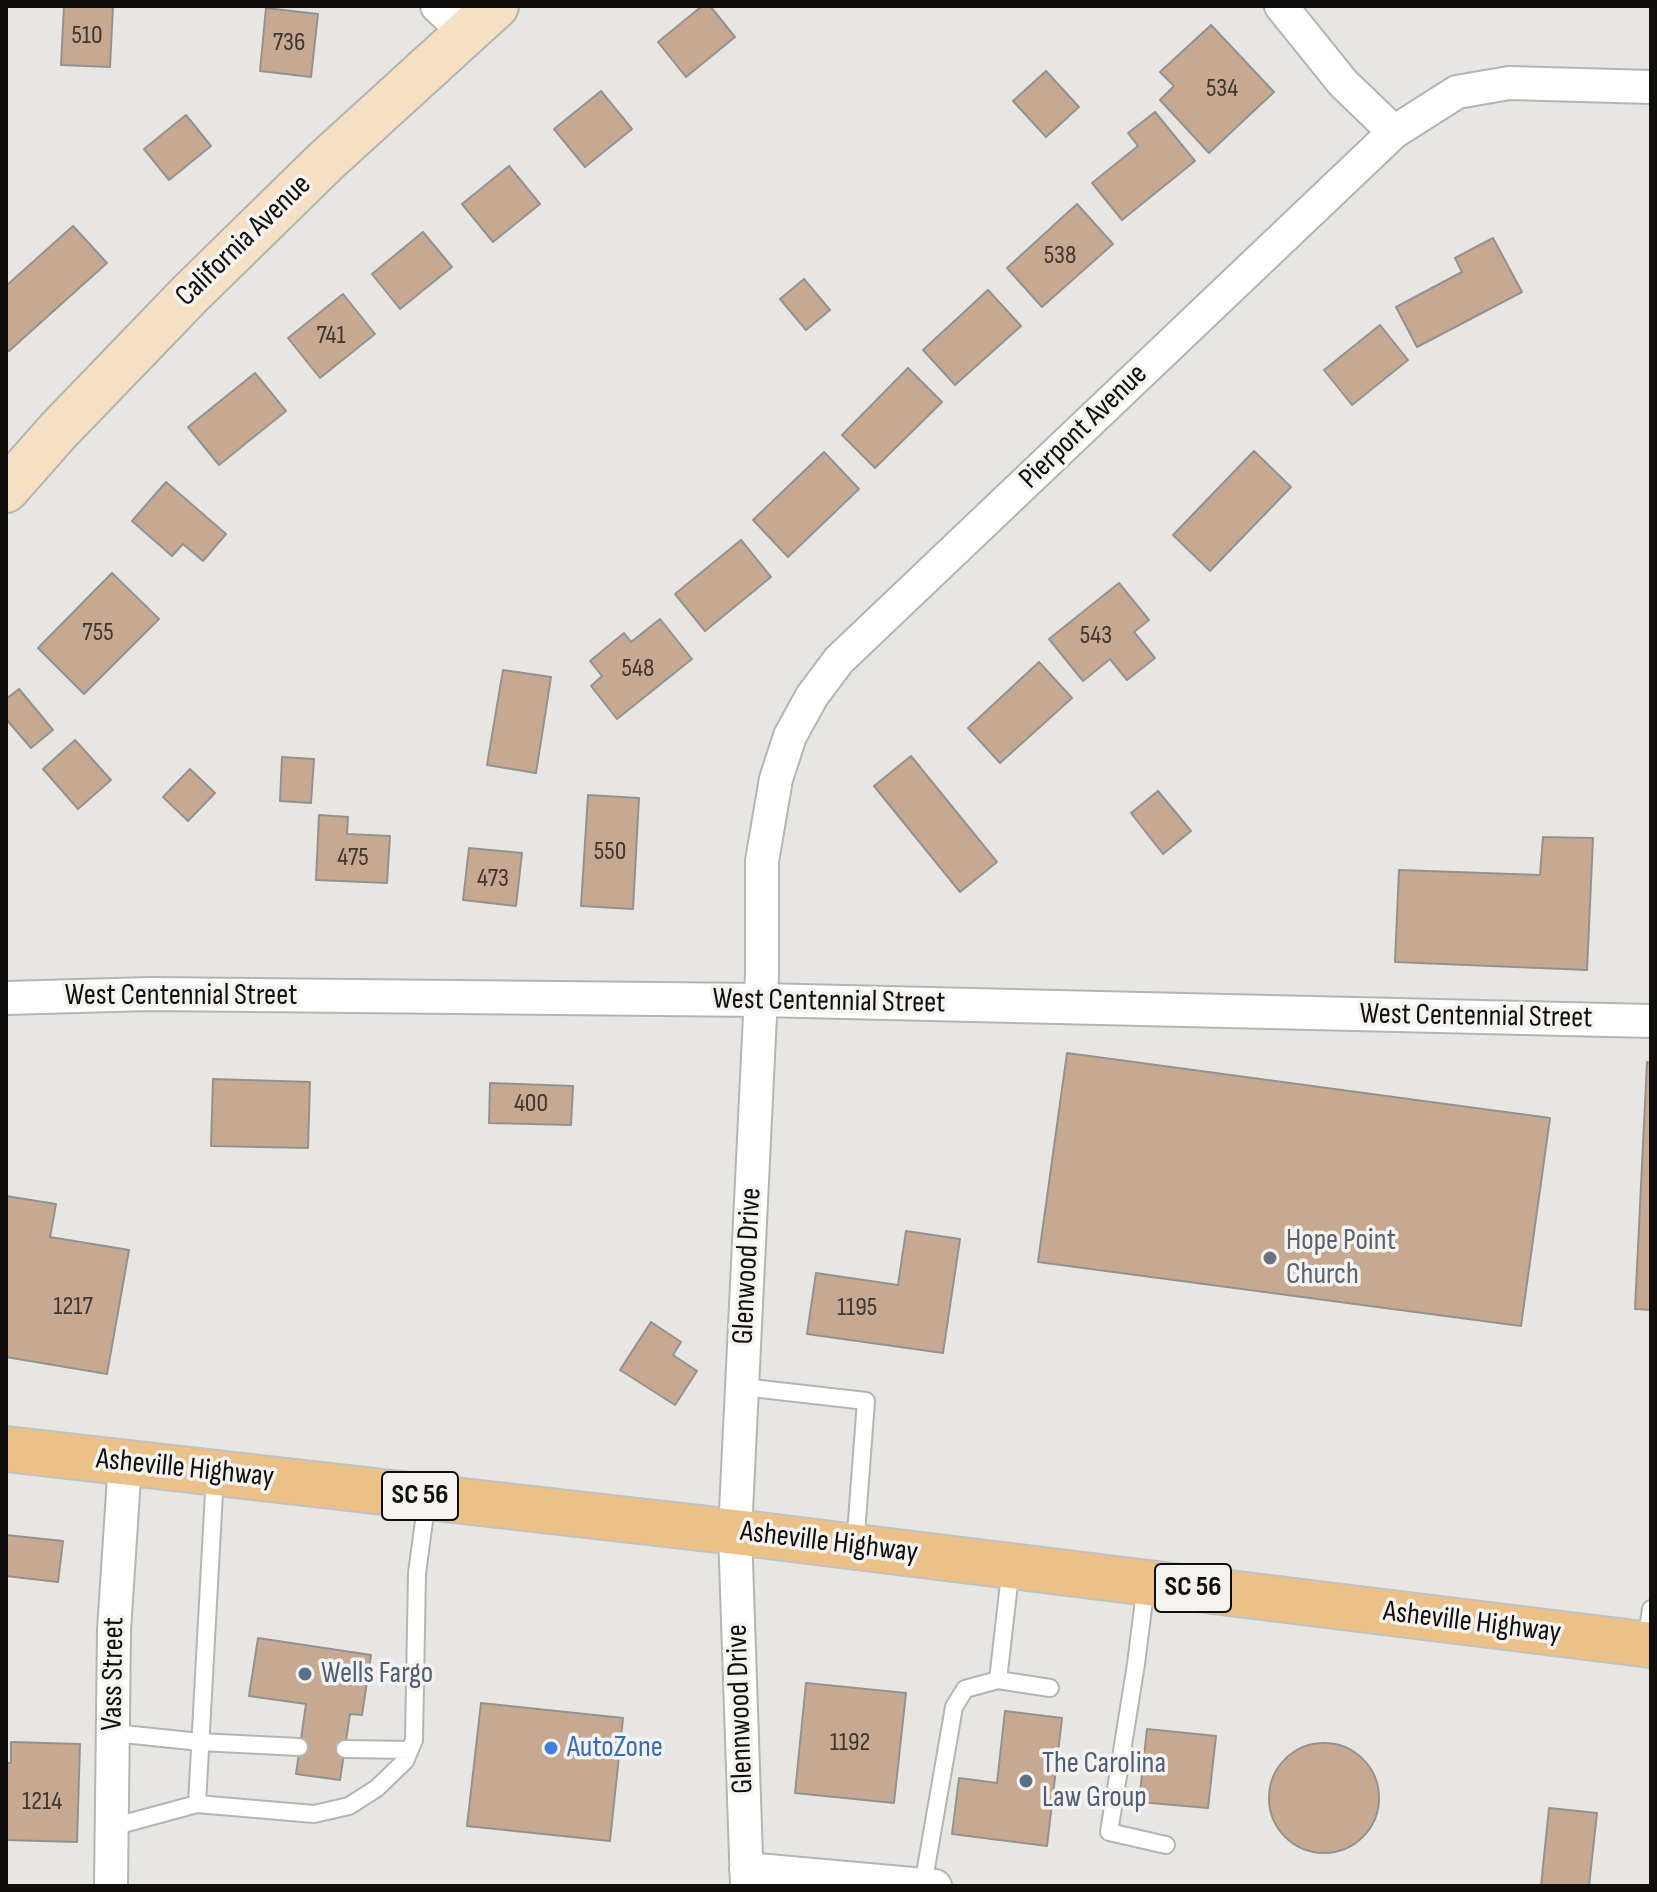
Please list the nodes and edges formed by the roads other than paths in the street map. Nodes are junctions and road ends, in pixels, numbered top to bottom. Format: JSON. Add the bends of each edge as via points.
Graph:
{"nodes":[{"id":1,"x":1281,"y":6,"type":"edge"},
{"id":2,"x":467,"y":15,"type":"edge"},
{"id":3,"x":1651,"y":87,"type":"edge"},
{"id":4,"x":1394,"y":132,"type":"junction"},
{"id":5,"x":6,"y":490,"type":"edge"},
{"id":6,"x":6,"y":998,"type":"edge"},
{"id":7,"x":760,"y":1000,"type":"junction"},
{"id":8,"x":1651,"y":1021,"type":"edge"},
{"id":9,"x":743,"y":1387,"type":"junction"},
{"id":10,"x":6,"y":1449,"type":"edge"},
{"id":11,"x":125,"y":1462,"type":"junction"},
{"id":12,"x":216,"y":1472,"type":"junction"},
{"id":13,"x":427,"y":1497,"type":"junction"},
{"id":14,"x":735,"y":1532,"type":"junction"},
{"id":15,"x":855,"y":1547,"type":"junction"},
{"id":16,"x":1011,"y":1566,"type":"junction"},
{"id":17,"x":1146,"y":1583,"type":"junction"},
{"id":18,"x":1649,"y":1633,"type":"edge"},
{"id":19,"x":998,"y":1680,"type":"junction"},
{"id":20,"x":1050,"y":1688,"type":"dead end"},
{"id":21,"x":114,"y":1733,"type":"junction"},
{"id":22,"x":200,"y":1742,"type":"junction"},
{"id":23,"x":299,"y":1747,"type":"dead end"},
{"id":24,"x":345,"y":1749,"type":"dead end"},
{"id":25,"x":409,"y":1750,"type":"junction"},
{"id":26,"x":197,"y":1804,"type":"junction"},
{"id":27,"x":112,"y":1827,"type":"junction"},
{"id":28,"x":1166,"y":1845,"type":"dead end"},
{"id":29,"x":746,"y":1878,"type":"edge"},
{"id":30,"x":929,"y":1885,"type":"edge"},
{"id":31,"x":111,"y":1886,"type":"edge"}],
"edges":[{"from":1,"to":4,"type":"street","via":[[1343,83]]},
{"from":2,"to":5,"type":"main road","name":"California Avenue","via":[[201,283]]},
{"from":3,"to":4,"type":"street","name":"Pierpont Avenue","via":[[1509,83],[1457,92]]},
{"from":4,"to":7,"type":"street","name":"Pierpont Avenue","via":[[839,660],[812,696],[790,736],[776,779],[762,861]]},
{"from":6,"to":7,"type":"street","name":"West Centennial Street","via":[[150,994]]},
{"from":7,"to":8,"type":"street","name":"West Centennial Street"},
{"from":7,"to":9,"type":"street","name":"Glenwood Drive"},
{"from":9,"to":14,"type":"street","name":"Glenwood Drive"},
{"from":9,"to":15,"type":"lane","via":[[866,1401]]},
{"from":10,"to":11,"type":"main road","name":"Asheville Highway","number":"SC 56"},
{"from":11,"to":12,"type":"main road","name":"Asheville Highway","number":"SC 56"},
{"from":11,"to":21,"type":"street","name":"Vass Street"},
{"from":12,"to":13,"type":"main road","name":"Asheville Highway","number":"SC 56"},
{"from":12,"to":22,"type":"lane"},
{"from":13,"to":14,"type":"main road","name":"Asheville Highway","number":"SC 56"},
{"from":13,"to":25,"type":"lane","via":[[417,1573],[414,1740]]},
{"from":14,"to":15,"type":"main road","name":"Asheville Highway","number":"SC 56"},
{"from":14,"to":29,"type":"street","name":"Glennwood Drive"},
{"from":15,"to":16,"type":"main road","name":"Asheville Highway","number":"SC 56"},
{"from":16,"to":17,"type":"main road","name":"Asheville Highway","number":"SC 56"},
{"from":16,"to":19,"type":"lane"},
{"from":17,"to":18,"type":"main road","name":"Asheville Highway","number":"SC 56"},
{"from":17,"to":28,"type":"lane","via":[[1109,1832]]},
{"from":19,"to":20,"type":"lane"},
{"from":19,"to":30,"type":"lane","via":[[965,1689],[954,1707]]},
{"from":21,"to":22,"type":"lane"},
{"from":21,"to":27,"type":"street","name":"Vass Street"},
{"from":22,"to":23,"type":"lane"},
{"from":22,"to":26,"type":"lane"},
{"from":24,"to":25,"type":"lane"},
{"from":25,"to":26,"type":"lane","via":[[405,1761],[377,1788],[349,1806],[314,1814]]},
{"from":26,"to":27,"type":"lane"},
{"from":27,"to":31,"type":"street","name":"Vass Street"},
{"from":29,"to":30,"type":"street"}]}
